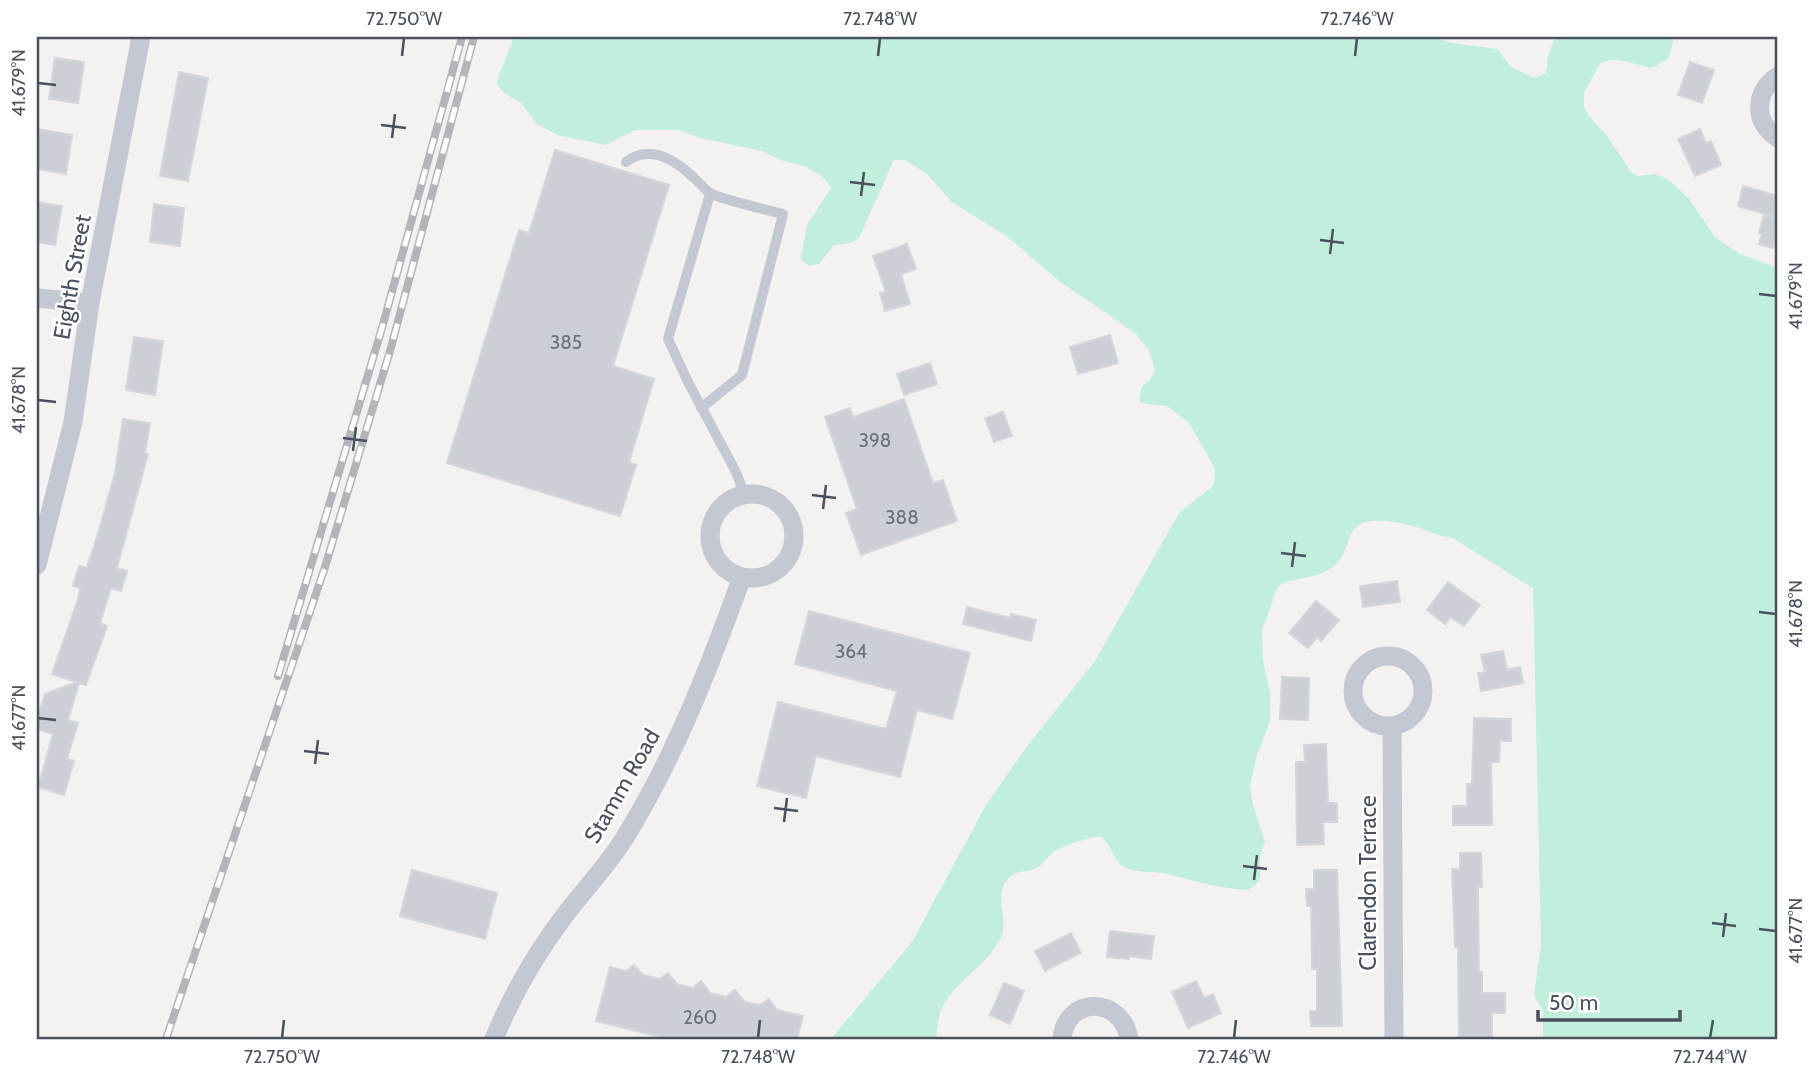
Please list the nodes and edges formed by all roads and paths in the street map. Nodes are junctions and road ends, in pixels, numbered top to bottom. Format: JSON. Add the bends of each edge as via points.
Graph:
{"nodes":[{"id":1,"x":141,"y":37,"type":"edge"},
{"id":2,"x":1778,"y":76,"type":"edge"},
{"id":3,"x":1778,"y":138,"type":"edge"},
{"id":4,"x":625,"y":162,"type":"dead end"},
{"id":5,"x":710,"y":194,"type":"junction"},
{"id":6,"x":37,"y":298,"type":"edge"},
{"id":7,"x":90,"y":303,"type":"junction"},
{"id":8,"x":701,"y":408,"type":"junction"},
{"id":9,"x":744,"y":493,"type":"junction"},
{"id":10,"x":41,"y":541,"type":"edge"},
{"id":11,"x":37,"y":565,"type":"edge"},
{"id":12,"x":742,"y":577,"type":"junction"},
{"id":13,"x":1392,"y":726,"type":"dead end"},
{"id":14,"x":494,"y":1039,"type":"edge"},
{"id":15,"x":1062,"y":1039,"type":"edge"},
{"id":16,"x":1129,"y":1039,"type":"edge"},
{"id":17,"x":1394,"y":1039,"type":"edge"}],
"edges":[{"from":1,"to":7,"type":"street","name":"Eighth Street"},
{"from":2,"to":3,"type":"street","via":[[1764,89],[1759,110],[1767,129]]},
{"from":4,"to":5,"type":"lane","via":[[634,155],[659,155],[675,162]]},
{"from":5,"to":8,"type":"lane","via":[[668,339]]},
{"from":5,"to":8,"type":"lane","via":[[783,214],[742,375]]},
{"from":6,"to":7,"type":"street"},
{"from":7,"to":10,"type":"street","name":"Eighth Street","via":[[74,422]]},
{"from":8,"to":9,"type":"lane"},
{"from":9,"to":12,"type":"street","via":[[716,511],[709,543],[715,558]]},
{"from":9,"to":12,"type":"street","via":[[776,501],[794,528],[793,545],[774,572],[759,578]]},
{"from":10,"to":11,"type":"street","name":"Eighth Street"},
{"from":12,"to":14,"type":"street","name":"Stamm Road","via":[[706,677],[664,768],[623,841],[563,918],[511,998]]},
{"from":13,"to":17,"type":"street","name":"Clarendon Terrace"},
{"from":15,"to":16,"type":"street","via":[[1070,1017],[1097,1006],[1122,1020]]}]}
